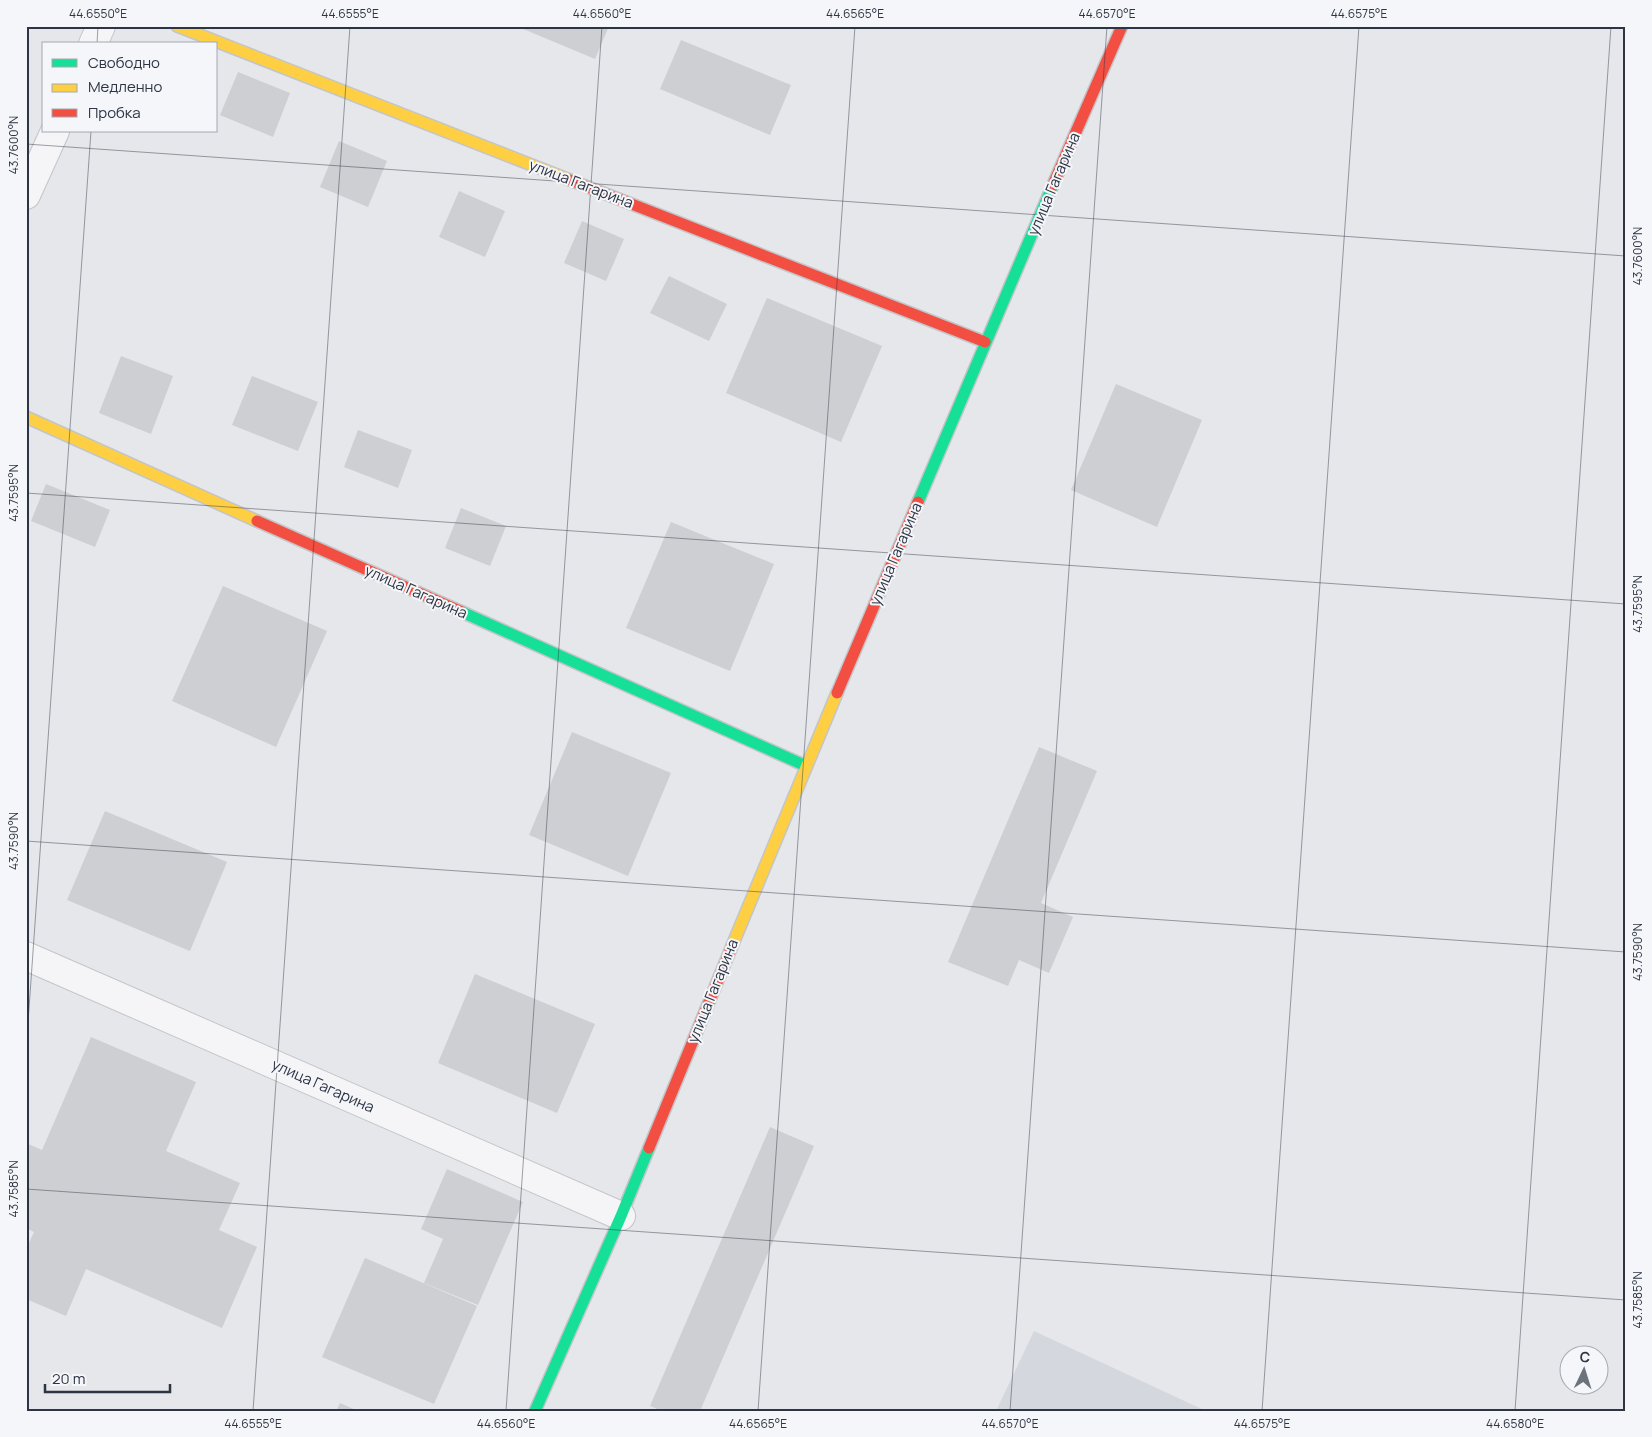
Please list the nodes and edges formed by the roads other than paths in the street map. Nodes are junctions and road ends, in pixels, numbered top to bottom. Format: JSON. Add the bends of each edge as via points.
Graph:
{"nodes":[{"id":1,"x":101,"y":26,"type":"edge"},
{"id":2,"x":177,"y":26,"type":"edge"},
{"id":3,"x":1122,"y":26,"type":"edge"},
{"id":4,"x":94,"y":42,"type":"edge"},
{"id":5,"x":218,"y":42,"type":"edge"},
{"id":6,"x":218,"y":42,"type":"edge"},
{"id":7,"x":55,"y":132,"type":"edge"},
{"id":8,"x":26,"y":195,"type":"edge"},
{"id":9,"x":986,"y":342,"type":"junction"},
{"id":10,"x":26,"y":417,"type":"edge"},
{"id":11,"x":806,"y":766,"type":"junction"},
{"id":12,"x":26,"y":956,"type":"edge"},
{"id":13,"x":621,"y":1216,"type":"junction"},
{"id":14,"x":535,"y":1411,"type":"edge"}],
"edges":[{"from":1,"to":4,"type":"street"},
{"from":2,"to":5,"type":"street","name":"улица Гагарина"},
{"from":3,"to":9,"type":"street","name":"улица Гагарина"},
{"from":6,"to":9,"type":"street","name":"улица Гагарина"},
{"from":7,"to":8,"type":"street"},
{"from":9,"to":11,"type":"street","name":"улица Гагарина"},
{"from":10,"to":11,"type":"street","name":"улица Гагарина"},
{"from":11,"to":13,"type":"street","name":"улица Гагарина"},
{"from":12,"to":13,"type":"street","name":"улица Гагарина"},
{"from":13,"to":14,"type":"street","name":"улица Гагарина"}]}
